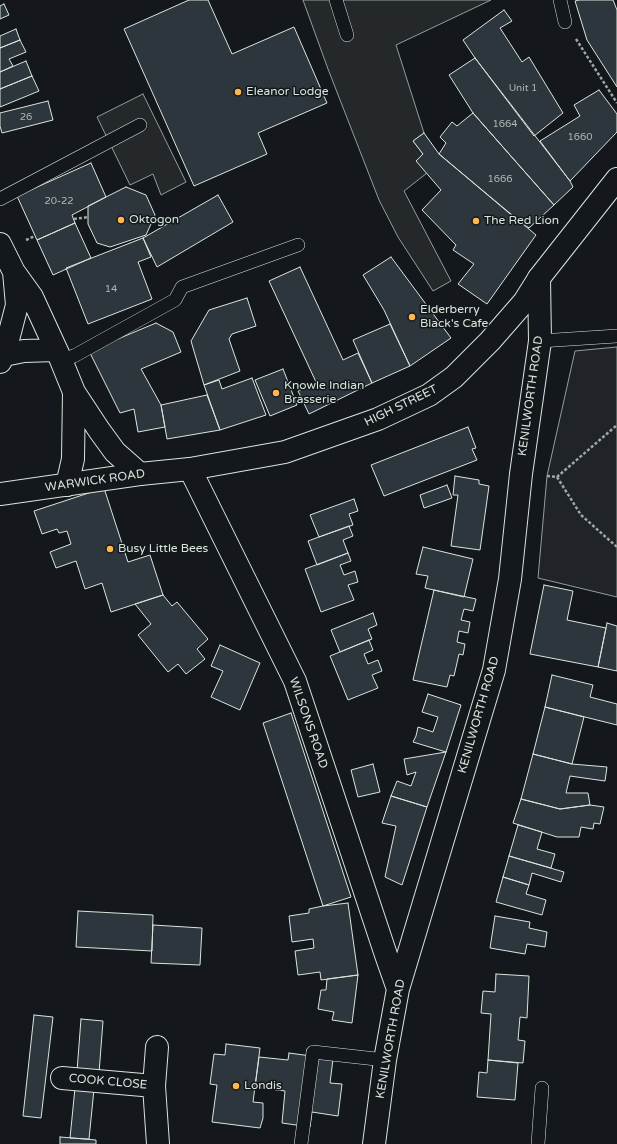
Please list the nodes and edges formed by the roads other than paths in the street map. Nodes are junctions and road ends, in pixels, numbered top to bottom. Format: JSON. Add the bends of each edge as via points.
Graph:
{"nodes":[{"id":1,"x":336,"y":0,"type":"edge"},
{"id":2,"x":560,"y":0,"type":"edge"},
{"id":3,"x":565,"y":22,"type":"road end"},
{"id":4,"x":347,"y":35,"type":"dead end"},
{"id":5,"x":140,"y":124,"type":"dead end"},
{"id":6,"x":617,"y":179,"type":"edge"},
{"id":7,"x":0,"y":199,"type":"edge"},
{"id":8,"x":0,"y":245,"type":"edge"},
{"id":9,"x":298,"y":245,"type":"dead end"},
{"id":10,"x":14,"y":272,"type":"junction"},
{"id":11,"x":539,"y":278,"type":"junction"},
{"id":12,"x":617,"y":336,"type":"edge"},
{"id":13,"x":540,"y":341,"type":"junction"},
{"id":14,"x":59,"y":355,"type":"junction"},
{"id":15,"x":2,"y":359,"type":"edge"},
{"id":16,"x":74,"y":392,"type":"junction"},
{"id":17,"x":190,"y":470,"type":"junction"},
{"id":18,"x":140,"y":474,"type":"junction"},
{"id":19,"x":67,"y":485,"type":"junction"},
{"id":20,"x":0,"y":494,"type":"edge"},
{"id":21,"x":398,"y":989,"type":"junction"},
{"id":22,"x":157,"y":1047,"type":"dead end"},
{"id":23,"x":385,"y":1060,"type":"junction"},
{"id":24,"x":62,"y":1078,"type":"dead end"},
{"id":25,"x":154,"y":1086,"type":"junction"},
{"id":26,"x":542,"y":1088,"type":"dead end"},
{"id":27,"x":158,"y":1144,"type":"edge"},
{"id":28,"x":301,"y":1144,"type":"edge"},
{"id":29,"x":374,"y":1144,"type":"edge"},
{"id":30,"x":538,"y":1144,"type":"edge"}],
"edges":[{"from":1,"to":4,"type":"lane"},
{"from":2,"to":3,"type":"lane"},
{"from":5,"to":7,"type":"lane"},
{"from":6,"to":11,"type":"main road","name":"HIGH STREET"},
{"from":8,"to":10,"type":"main road"},
{"from":9,"to":14,"type":"lane","via":[[182,287],[175,300],[74,356]]},
{"from":10,"to":14,"type":"main road","via":[[32,297]]},
{"from":10,"to":15,"type":"main road","via":[[17,305]]},
{"from":11,"to":13,"type":"main road","name":"KENILWORTH ROAD"},
{"from":11,"to":17,"type":"main road","name":"HIGH STREET","via":[[524,302],[490,341],[454,377],[429,395],[378,419],[284,452]]},
{"from":12,"to":13,"type":"lane"},
{"from":13,"to":21,"type":"main road","name":"KENILWORTH ROAD","via":[[521,474],[510,579],[494,670]]},
{"from":14,"to":15,"type":"main road","via":[[24,351]]},
{"from":14,"to":16,"type":"main road"},
{"from":16,"to":18,"type":"main road","via":[[116,452]]},
{"from":16,"to":19,"type":"main road","via":[[72,459]]},
{"from":17,"to":18,"type":"main road","name":"WARWICK ROAD"},
{"from":17,"to":21,"type":"main road","name":"WILSONS ROAD","via":[[295,681]]},
{"from":18,"to":19,"type":"main road","name":"WARWICK ROAD"},
{"from":19,"to":20,"type":"main road","name":"WARWICK ROAD"},
{"from":21,"to":23,"type":"main road","name":"KENILWORTH ROAD"},
{"from":22,"to":25,"type":"main road","name":"COOK CLOSE"},
{"from":23,"to":28,"type":"lane","via":[[313,1052]]},
{"from":23,"to":29,"type":"main road","name":"KENILWORTH ROAD"},
{"from":24,"to":25,"type":"main road","name":"COOK CLOSE"},
{"from":25,"to":27,"type":"main road","name":"COOK CLOSE"},
{"from":26,"to":30,"type":"lane"}]}
